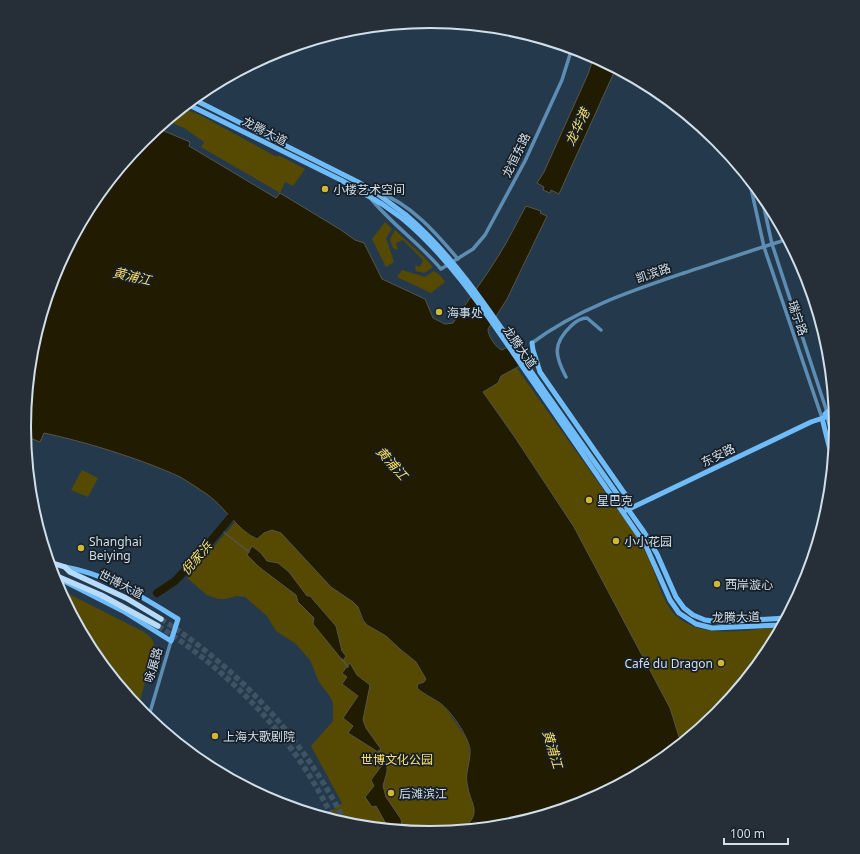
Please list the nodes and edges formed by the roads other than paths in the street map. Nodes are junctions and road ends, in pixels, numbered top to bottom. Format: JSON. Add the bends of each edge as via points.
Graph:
{"nodes":[{"id":1,"x":570,"y":53,"type":"edge"},
{"id":2,"x":199,"y":102,"type":"edge"},
{"id":3,"x":192,"y":106,"type":"edge"},
{"id":4,"x":372,"y":190,"type":"junction"},
{"id":5,"x":753,"y":192,"type":"edge"},
{"id":6,"x":369,"y":196,"type":"junction"},
{"id":7,"x":764,"y":209,"type":"edge"},
{"id":8,"x":405,"y":217,"type":"junction"},
{"id":9,"x":783,"y":241,"type":"edge"},
{"id":10,"x":772,"y":244,"type":"junction"},
{"id":11,"x":764,"y":247,"type":"junction"},
{"id":12,"x":458,"y":259,"type":"junction"},
{"id":13,"x":601,"y":330,"type":"dead end"},
{"id":14,"x":532,"y":343,"type":"joint"},
{"id":15,"x":566,"y":377,"type":"dead end"},
{"id":16,"x":828,"y":414,"type":"junction"},
{"id":17,"x":829,"y":417,"type":"edge"},
{"id":18,"x":822,"y":418,"type":"junction"},
{"id":19,"x":580,"y":445,"type":"junction"},
{"id":20,"x":828,"y":446,"type":"edge"},
{"id":21,"x":629,"y":509,"type":"junction"},
{"id":22,"x":623,"y":513,"type":"junction"},
{"id":23,"x":55,"y":564,"type":"edge"},
{"id":24,"x":65,"y":567,"type":"junction"},
{"id":25,"x":60,"y":577,"type":"edge"},
{"id":26,"x":61,"y":580,"type":"edge"},
{"id":27,"x":780,"y":618,"type":"edge"},
{"id":28,"x":161,"y":619,"type":"tunnel mouth"},
{"id":29,"x":777,"y":625,"type":"edge"},
{"id":30,"x":158,"y":626,"type":"tunnel mouth"},
{"id":31,"x":170,"y":641,"type":"junction"},
{"id":32,"x":150,"y":711,"type":"edge"}],
"edges":[{"from":1,"to":12,"type":"street","name":"龙恒东路","via":[[562,80],[508,194],[482,240]]},
{"from":2,"to":4,"type":"main road","name":"龙腾大道"},
{"from":3,"to":6,"type":"main road","name":"龙腾大道"},
{"from":4,"to":8,"type":"main road","name":"龙腾大道"},
{"from":4,"to":12,"type":"street","via":[[410,210]]},
{"from":5,"to":11,"type":"street","name":"瑞宁路"},
{"from":6,"to":8,"type":"main road","name":"龙腾大道"},
{"from":6,"to":12,"type":"street","name":"龙恒东路","via":[[390,221],[418,244],[442,269]]},
{"from":7,"to":10,"type":"street","name":"瑞宁路"},
{"from":8,"to":19,"type":"main road","name":"龙腾大道","bridge":true,"via":[[431,238],[458,270]]},
{"from":9,"to":10,"type":"street","name":"凯滨路"},
{"from":10,"to":11,"type":"street","name":"凯滨路"},
{"from":10,"to":16,"type":"street","name":"瑞宁路"},
{"from":11,"to":14,"type":"street","name":"凯滨路","via":[[605,301]]},
{"from":11,"to":18,"type":"street","name":"瑞宁路"},
{"from":13,"to":15,"type":"street","via":[[584,318],[564,333],[557,352],[558,362]]},
{"from":14,"to":21,"type":"main road","via":[[540,372],[627,498]]},
{"from":16,"to":17,"type":"main road","name":"瑞宁路"},
{"from":16,"to":18,"type":"main road","name":"东安路"},
{"from":18,"to":20,"type":"main road","name":"瑞宁路"},
{"from":18,"to":21,"type":"main road","name":"东安路"},
{"from":19,"to":21,"type":"main road","name":"龙腾大道"},
{"from":19,"to":22,"type":"main road","name":"龙腾大道"},
{"from":21,"to":22,"type":"main road","name":"东安路"},
{"from":21,"to":27,"type":"main road","name":"龙腾大道","via":[[658,554],[676,597],[693,615],[712,622]]},
{"from":22,"to":29,"type":"main road","name":"龙腾大道","via":[[652,557],[674,607],[689,621],[712,628]]},
{"from":23,"to":24,"type":"main road"},
{"from":24,"to":28,"type":"main road","name":"世博大道","via":[[70,572],[126,598]]},
{"from":24,"to":31,"type":"main road","via":[[107,579],[178,619]]},
{"from":25,"to":30,"type":"main road","name":"世博大道","via":[[120,604]]},
{"from":26,"to":31,"type":"main road","via":[[123,611]]},
{"from":31,"to":32,"type":"street","name":"咏展路"}]}
